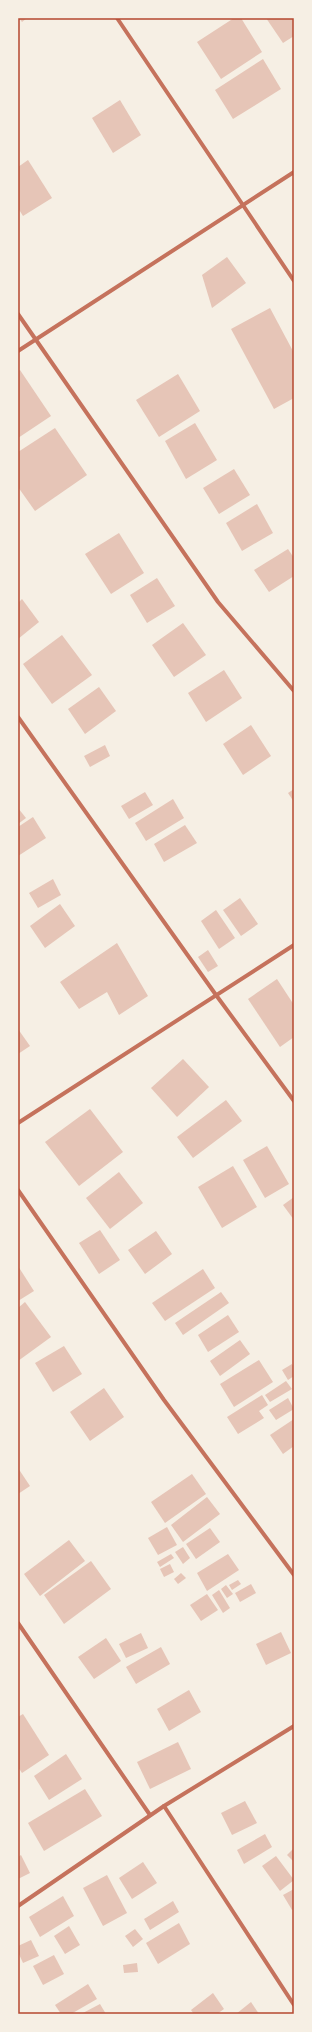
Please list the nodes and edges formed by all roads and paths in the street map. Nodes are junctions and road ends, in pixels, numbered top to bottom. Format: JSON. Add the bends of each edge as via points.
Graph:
{"nodes":[{"id":1,"x":117,"y":18,"type":"edge"},
{"id":2,"x":294,"y":172,"type":"edge"},
{"id":3,"x":242,"y":205,"type":"junction"},
{"id":4,"x":294,"y":281,"type":"edge"},
{"id":5,"x":18,"y":314,"type":"edge"},
{"id":6,"x":36,"y":340,"type":"junction"},
{"id":7,"x":18,"y":351,"type":"edge"},
{"id":8,"x":294,"y":691,"type":"edge"},
{"id":9,"x":18,"y":717,"type":"edge"},
{"id":10,"x":294,"y":944,"type":"edge"},
{"id":11,"x":216,"y":995,"type":"junction"},
{"id":12,"x":294,"y":1101,"type":"edge"},
{"id":13,"x":18,"y":1123,"type":"edge"},
{"id":14,"x":18,"y":1190,"type":"edge"},
{"id":15,"x":294,"y":1575,"type":"edge"},
{"id":16,"x":18,"y":1623,"type":"edge"},
{"id":17,"x":294,"y":1726,"type":"edge"},
{"id":18,"x":164,"y":1806,"type":"junction"},
{"id":19,"x":150,"y":1815,"type":"junction"},
{"id":20,"x":18,"y":1906,"type":"edge"},
{"id":21,"x":294,"y":2005,"type":"edge"}],
"edges":[{"from":1,"to":3,"type":"street"},
{"from":2,"to":3,"type":"street"},
{"from":3,"to":4,"type":"street"},
{"from":3,"to":6,"type":"street"},
{"from":5,"to":6,"type":"street"},
{"from":6,"to":7,"type":"street"},
{"from":6,"to":8,"type":"street","via":[[218,602]]},
{"from":9,"to":11,"type":"street"},
{"from":10,"to":11,"type":"street"},
{"from":11,"to":12,"type":"street"},
{"from":11,"to":13,"type":"street"},
{"from":14,"to":15,"type":"street","via":[[164,1400]]},
{"from":16,"to":19,"type":"street"},
{"from":17,"to":18,"type":"street"},
{"from":18,"to":19,"type":"street"},
{"from":18,"to":21,"type":"street"},
{"from":19,"to":20,"type":"street"}]}
